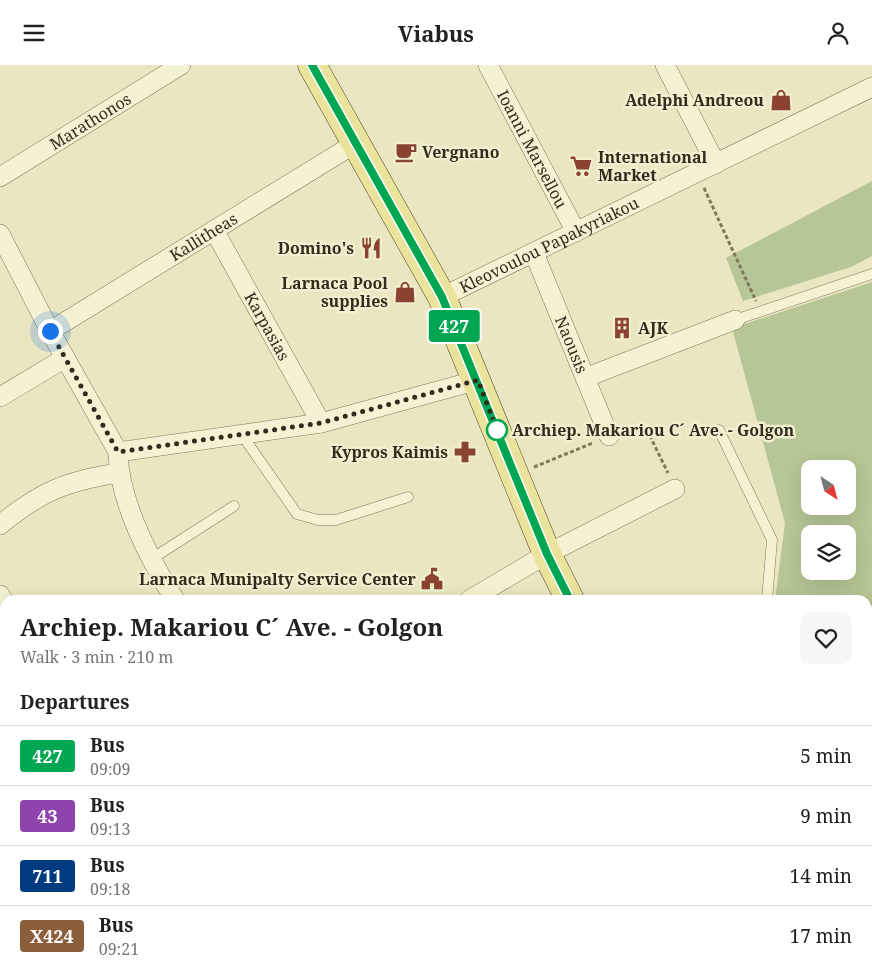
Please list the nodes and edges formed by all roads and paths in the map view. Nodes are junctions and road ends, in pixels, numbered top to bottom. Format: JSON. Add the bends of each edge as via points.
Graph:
{"nodes":[{"id":1,"x":181,"y":65,"type":"edge"},
{"id":2,"x":312,"y":65,"type":"edge"},
{"id":3,"x":488,"y":65,"type":"edge"},
{"id":4,"x":665,"y":65,"type":"edge"},
{"id":5,"x":872,"y":87,"type":"edge"},
{"id":6,"x":356,"y":143,"type":"junction"},
{"id":7,"x":716,"y":164,"type":"junction"},
{"id":8,"x":696,"y":173,"type":"junction"},
{"id":9,"x":0,"y":177,"type":"edge"},
{"id":10,"x":214,"y":231,"type":"junction"},
{"id":11,"x":576,"y":233,"type":"junction"},
{"id":12,"x":0,"y":234,"type":"edge"},
{"id":13,"x":534,"y":253,"type":"junction"},
{"id":14,"x":872,"y":274,"type":"edge"},
{"id":15,"x":442,"y":297,"type":"junction"},
{"id":16,"x":760,"y":310,"type":"junction"},
{"id":17,"x":735,"y":320,"type":"joint"},
{"id":18,"x":50,"y":331,"type":"junction"},
{"id":19,"x":65,"y":358,"type":"junction"},
{"id":20,"x":587,"y":377,"type":"junction"},
{"id":21,"x":478,"y":380,"type":"junction"},
{"id":22,"x":0,"y":397,"type":"edge"},
{"id":23,"x":321,"y":423,"type":"junction"},
{"id":24,"x":719,"y":430,"type":"dead end"},
{"id":25,"x":242,"y":435,"type":"junction"},
{"id":26,"x":610,"y":436,"type":"junction"},
{"id":27,"x":118,"y":452,"type":"junction"},
{"id":28,"x":118,"y":473,"type":"junction"},
{"id":29,"x":515,"y":475,"type":"junction"},
{"id":30,"x":675,"y":489,"type":"joint"},
{"id":31,"x":408,"y":497,"type":"dead end"},
{"id":32,"x":234,"y":506,"type":"dead end"},
{"id":33,"x":0,"y":525,"type":"edge"},
{"id":34,"x":547,"y":554,"type":"junction"},
{"id":35,"x":153,"y":558,"type":"junction"},
{"id":36,"x":172,"y":595,"type":"edge"},
{"id":37,"x":477,"y":595,"type":"edge"},
{"id":38,"x":568,"y":595,"type":"edge"},
{"id":39,"x":767,"y":595,"type":"edge"}],
"edges":[{"from":1,"to":9,"type":"street","name":"Marathonos"},
{"from":2,"to":6,"type":"main road"},
{"from":3,"to":11,"type":"street","name":"Ioanni Marsellou"},
{"from":4,"to":7,"type":"street"},
{"from":5,"to":7,"type":"street","name":"Kleovoulou Papakyriakou"},
{"from":6,"to":10,"type":"street","name":"Kallitheas"},
{"from":6,"to":15,"type":"main road"},
{"from":7,"to":8,"type":"street","name":"Kleovoulou Papakyriakou"},
{"from":8,"to":11,"type":"street","name":"Kleovoulou Papakyriakou"},
{"from":8,"to":16,"type":"path"},
{"from":10,"to":18,"type":"street","name":"Kallitheas"},
{"from":10,"to":23,"type":"street","name":"Karpasias"},
{"from":11,"to":13,"type":"street","name":"Kleovoulou Papakyriakou"},
{"from":12,"to":18,"type":"street"},
{"from":13,"to":15,"type":"street","name":"Kleovoulou Papakyriakou"},
{"from":13,"to":20,"type":"street","name":"Naousis"},
{"from":14,"to":16,"type":"lane"},
{"from":15,"to":21,"type":"main road"},
{"from":16,"to":17,"type":"lane"},
{"from":17,"to":20,"type":"street"},
{"from":18,"to":19,"type":"street"},
{"from":19,"to":22,"type":"street"},
{"from":19,"to":27,"type":"street"},
{"from":20,"to":26,"type":"street","name":"Naousis"},
{"from":21,"to":23,"type":"street"},
{"from":21,"to":29,"type":"main road"},
{"from":23,"to":25,"type":"street"},
{"from":24,"to":39,"type":"lane","via":[[772,540]]},
{"from":25,"to":27,"type":"street"},
{"from":25,"to":31,"type":"lane","via":[[298,514],[318,521],[336,520]]},
{"from":26,"to":29,"type":"path"},
{"from":26,"to":30,"type":"path","via":[[648,432]]},
{"from":27,"to":28,"type":"street"},
{"from":28,"to":33,"type":"street","via":[[80,479],[42,493]]},
{"from":28,"to":35,"type":"street","via":[[128,505]]},
{"from":29,"to":34,"type":"main road"},
{"from":30,"to":34,"type":"street"},
{"from":32,"to":35,"type":"lane"},
{"from":34,"to":37,"type":"street"},
{"from":34,"to":38,"type":"main road"},
{"from":35,"to":36,"type":"street"}]}
